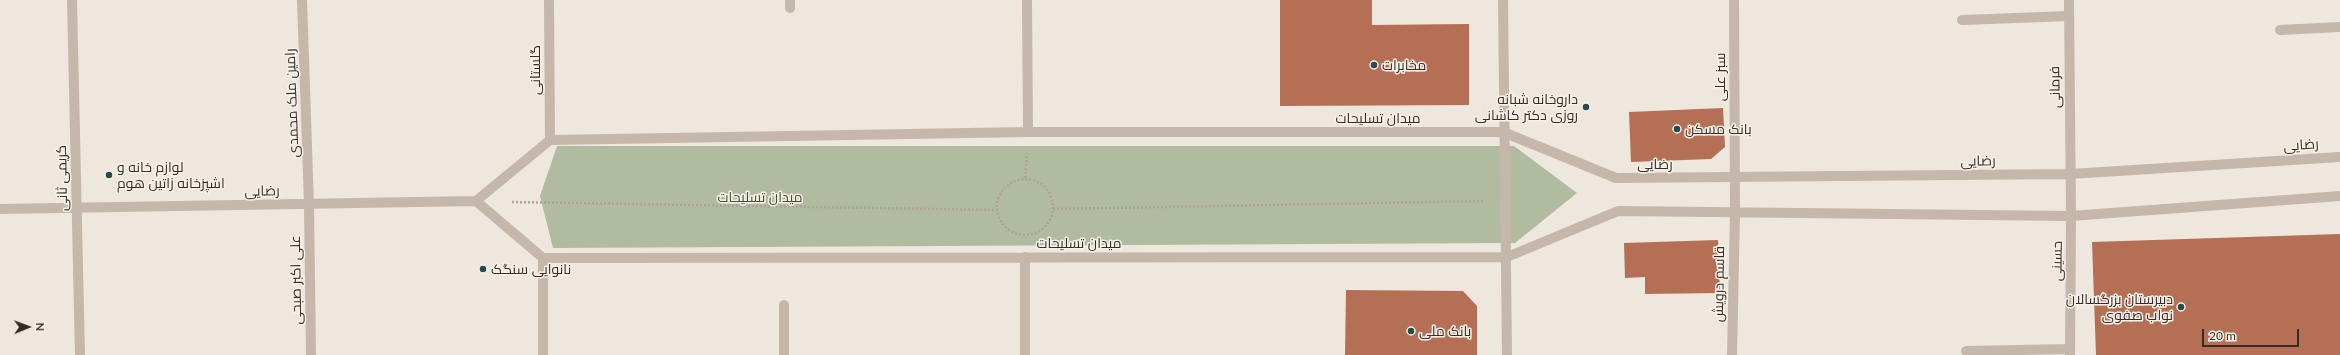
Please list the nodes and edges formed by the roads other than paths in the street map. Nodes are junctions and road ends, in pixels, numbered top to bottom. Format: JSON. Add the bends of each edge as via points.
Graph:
{"nodes":[{"id":1,"x":72,"y":0,"type":"edge"},
{"id":2,"x":302,"y":0,"type":"edge"},
{"id":3,"x":549,"y":0,"type":"edge"},
{"id":4,"x":1027,"y":0,"type":"edge"},
{"id":5,"x":1503,"y":0,"type":"edge"},
{"id":6,"x":1734,"y":0,"type":"edge"},
{"id":7,"x":2069,"y":0,"type":"edge"},
{"id":8,"x":2069,"y":16,"type":"junction"},
{"id":9,"x":1962,"y":20,"type":"dead end"},
{"id":10,"x":2340,"y":27,"type":"edge"},
{"id":11,"x":2280,"y":30,"type":"dead end"},
{"id":12,"x":1028,"y":132,"type":"junction"},
{"id":13,"x":1503,"y":132,"type":"junction"},
{"id":14,"x":550,"y":140,"type":"junction"},
{"id":15,"x":2340,"y":157,"type":"edge"},
{"id":16,"x":2070,"y":174,"type":"junction"},
{"id":17,"x":1616,"y":178,"type":"joint"},
{"id":18,"x":1735,"y":179,"type":"junction"},
{"id":19,"x":2340,"y":196,"type":"edge"},
{"id":20,"x":476,"y":201,"type":"junction"},
{"id":21,"x":309,"y":205,"type":"junction"},
{"id":22,"x":77,"y":208,"type":"junction"},
{"id":23,"x":0,"y":209,"type":"edge"},
{"id":24,"x":1735,"y":213,"type":"junction"},
{"id":25,"x":2071,"y":216,"type":"junction"},
{"id":26,"x":1025,"y":257,"type":"junction"},
{"id":27,"x":1507,"y":257,"type":"junction"},
{"id":28,"x":543,"y":258,"type":"junction"},
{"id":29,"x":784,"y":306,"type":"dead end"},
{"id":30,"x":1966,"y":351,"type":"dead end"},
{"id":31,"x":2070,"y":352,"type":"edge"},
{"id":32,"x":80,"y":355,"type":"edge"},
{"id":33,"x":311,"y":355,"type":"edge"},
{"id":34,"x":543,"y":355,"type":"edge"},
{"id":35,"x":784,"y":355,"type":"edge"},
{"id":36,"x":1025,"y":355,"type":"edge"},
{"id":37,"x":1507,"y":355,"type":"edge"},
{"id":38,"x":1732,"y":355,"type":"edge"}],
"edges":[{"from":1,"to":22,"type":"street","name":"کریمی ثانی"},
{"from":2,"to":21,"type":"street","name":"رامین ملک محمدی"},
{"from":3,"to":14,"type":"street","name":"گلستانی"},
{"from":4,"to":12,"type":"street"},
{"from":5,"to":13,"type":"street"},
{"from":6,"to":18,"type":"street","name":"سبز علی"},
{"from":7,"to":8,"type":"street","name":"فرمانی"},
{"from":8,"to":9,"type":"street"},
{"from":8,"to":16,"type":"street","name":"فرمانی"},
{"from":10,"to":11,"type":"street"},
{"from":12,"to":13,"type":"street","name":"میدان تسلیحات"},
{"from":12,"to":14,"type":"street","name":"میدان تسلیحات"},
{"from":13,"to":17,"type":"street","name":"میدان تسلیحات"},
{"from":13,"to":27,"type":"street"},
{"from":14,"to":20,"type":"street"},
{"from":15,"to":16,"type":"street","name":"رضایی"},
{"from":16,"to":18,"type":"street","name":"رضایی"},
{"from":16,"to":25,"type":"street","name":"فرمانی"},
{"from":17,"to":18,"type":"street","name":"رضایی"},
{"from":18,"to":24,"type":"street","name":"سبز علی"},
{"from":19,"to":25,"type":"street"},
{"from":20,"to":21,"type":"street","name":"رضایی"},
{"from":20,"to":28,"type":"street"},
{"from":21,"to":22,"type":"street","name":"رضایی"},
{"from":21,"to":33,"type":"street","name":"علی اکبر صبحی"},
{"from":22,"to":23,"type":"street","name":"رضایی"},
{"from":22,"to":32,"type":"street","name":"کریمی ثانی"},
{"from":24,"to":25,"type":"street"},
{"from":24,"to":27,"type":"street","name":"میدان تسلیحات","via":[[1618,211]]},
{"from":24,"to":38,"type":"street","name":"قاسم درویش"},
{"from":25,"to":31,"type":"street","name":"حسینی"},
{"from":26,"to":27,"type":"street","name":"میدان تسلیحات"},
{"from":26,"to":28,"type":"street","name":"میدان تسلیحات"},
{"from":26,"to":36,"type":"street"},
{"from":27,"to":37,"type":"street"},
{"from":28,"to":34,"type":"street"},
{"from":29,"to":35,"type":"street"},
{"from":30,"to":31,"type":"street"}]}
